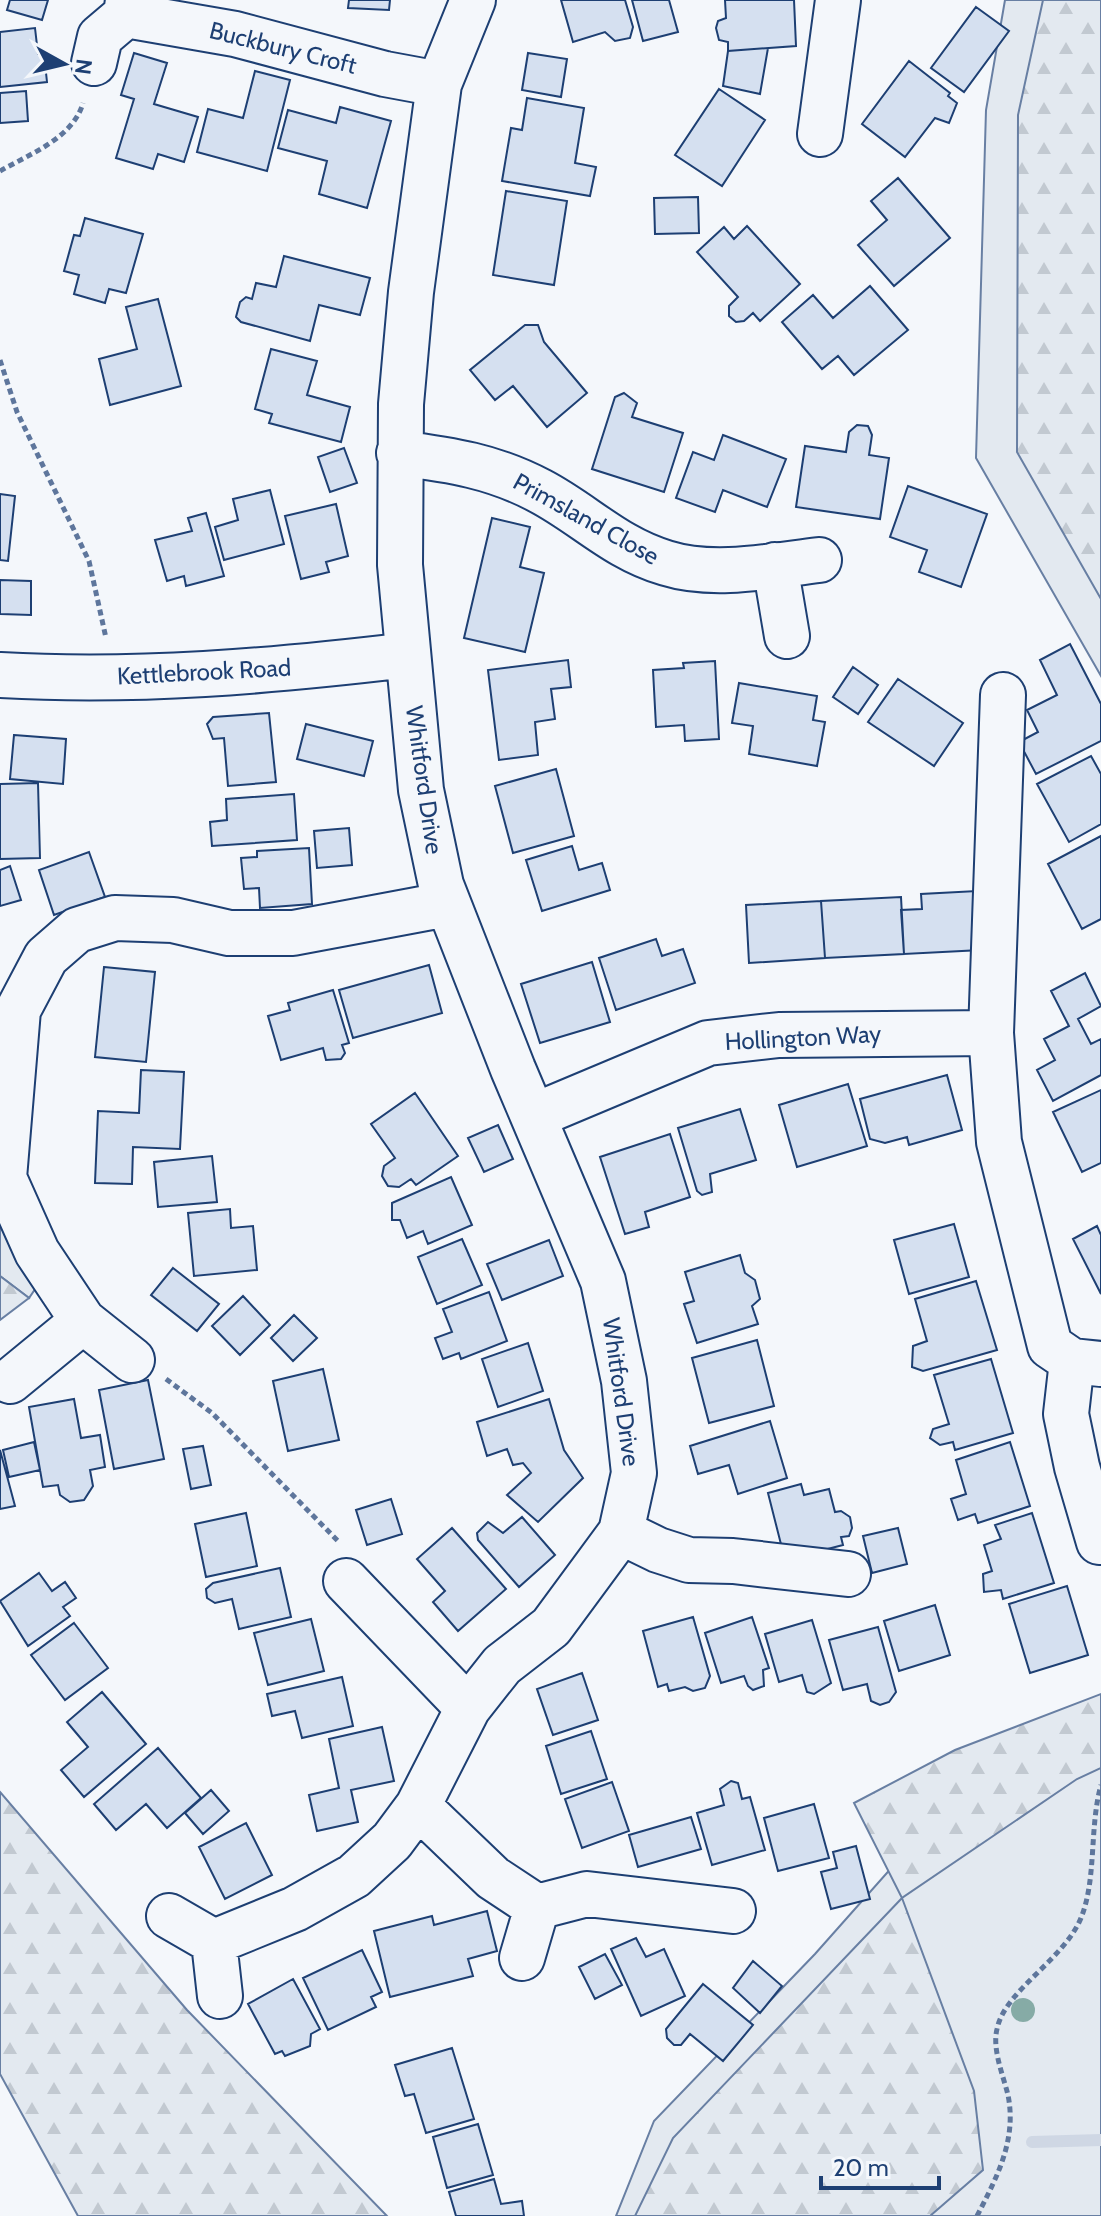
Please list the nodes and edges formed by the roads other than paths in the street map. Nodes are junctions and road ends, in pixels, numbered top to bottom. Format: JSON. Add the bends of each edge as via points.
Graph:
{"nodes":[{"id":1,"x":473,"y":0,"type":"edge"},
{"id":2,"x":838,"y":0,"type":"edge"},
{"id":3,"x":127,"y":7,"type":"edge"},
{"id":4,"x":94,"y":63,"type":"road end"},
{"id":5,"x":439,"y":84,"type":"junction"},
{"id":6,"x":820,"y":134,"type":"dead end"},
{"id":7,"x":399,"y":453,"type":"junction"},
{"id":8,"x":819,"y":560,"type":"dead end"},
{"id":9,"x":775,"y":565,"type":"junction"},
{"id":10,"x":787,"y":636,"type":"dead end"},
{"id":11,"x":408,"y":655,"type":"junction"},
{"id":12,"x":0,"y":675,"type":"edge"},
{"id":13,"x":1003,"y":695,"type":"dead end"},
{"id":14,"x":448,"y":904,"type":"junction"},
{"id":15,"x":991,"y":1033,"type":"junction"},
{"id":16,"x":534,"y":1116,"type":"junction"},
{"id":17,"x":83,"y":1321,"type":"junction"},
{"id":18,"x":132,"y":1360,"type":"road end"},
{"id":19,"x":1086,"y":1363,"type":"edge"},
{"id":20,"x":10,"y":1381,"type":"dead end"},
{"id":21,"x":621,"y":1532,"type":"junction"},
{"id":22,"x":1099,"y":1542,"type":"dead end"},
{"id":23,"x":848,"y":1574,"type":"dead end"},
{"id":24,"x":346,"y":1581,"type":"road end"},
{"id":25,"x":468,"y":1708,"type":"junction"},
{"id":26,"x":418,"y":1806,"type":"junction"},
{"id":27,"x":537,"y":1907,"type":"junction"},
{"id":28,"x":733,"y":1911,"type":"dead end"},
{"id":29,"x":169,"y":1916,"type":"dead end"},
{"id":30,"x":214,"y":1942,"type":"junction"},
{"id":31,"x":522,"y":1958,"type":"dead end"},
{"id":32,"x":220,"y":1996,"type":"dead end"}],
"edges":[{"from":1,"to":5,"type":"street","name":"Whitford Drive"},
{"from":2,"to":6,"type":"street"},
{"from":3,"to":4,"type":"street","name":"Buckbury Croft","via":[[100,37]]},
{"from":3,"to":5,"type":"street","name":"Buckbury Croft"},
{"from":5,"to":7,"type":"street","name":"Whitford Drive","via":[[411,292]]},
{"from":7,"to":9,"type":"street","name":"Primsland Close","via":[[481,464],[541,491],[631,550],[669,564],[729,570]]},
{"from":7,"to":11,"type":"street","name":"Whitford Drive"},
{"from":8,"to":9,"type":"street","name":"Primsland Close"},
{"from":9,"to":10,"type":"street"},
{"from":11,"to":12,"type":"street","name":"Kettlebrook Road","via":[[273,671]]},
{"from":11,"to":14,"type":"street","name":"Whitford Drive","via":[[421,790]]},
{"from":13,"to":15,"type":"street"},
{"from":14,"to":16,"type":"street","name":"Whitford Drive"},
{"from":14,"to":17,"type":"street","via":[[293,933],[229,933],[173,920],[115,918],[77,930],[46,957],[18,1010],[4,1178],[37,1252]]},
{"from":15,"to":16,"type":"street","name":"Hollington Way","via":[[779,1035],[708,1043]]},
{"from":15,"to":19,"type":"street","via":[[999,1142],[1050,1346]]},
{"from":16,"to":21,"type":"street","name":"Whitford Drive","via":[[603,1281],[624,1381],[634,1473]]},
{"from":17,"to":18,"type":"street"},
{"from":17,"to":20,"type":"street"},
{"from":19,"to":22,"type":"street","via":[[1066,1414]]},
{"from":21,"to":23,"type":"street","via":[[677,1557]]},
{"from":21,"to":25,"type":"street","name":"Whitford Drive","via":[[551,1627],[502,1665]]},
{"from":24,"to":25,"type":"street"},
{"from":25,"to":26,"type":"street","name":"Whitford Drive"},
{"from":26,"to":27,"type":"street","via":[[493,1878]]},
{"from":26,"to":30,"type":"street","name":"Whitford Drive","via":[[392,1841],[354,1876],[295,1909]]},
{"from":27,"to":28,"type":"street","via":[[587,1894]]},
{"from":27,"to":31,"type":"street"},
{"from":29,"to":30,"type":"street"},
{"from":30,"to":32,"type":"street"}]}
